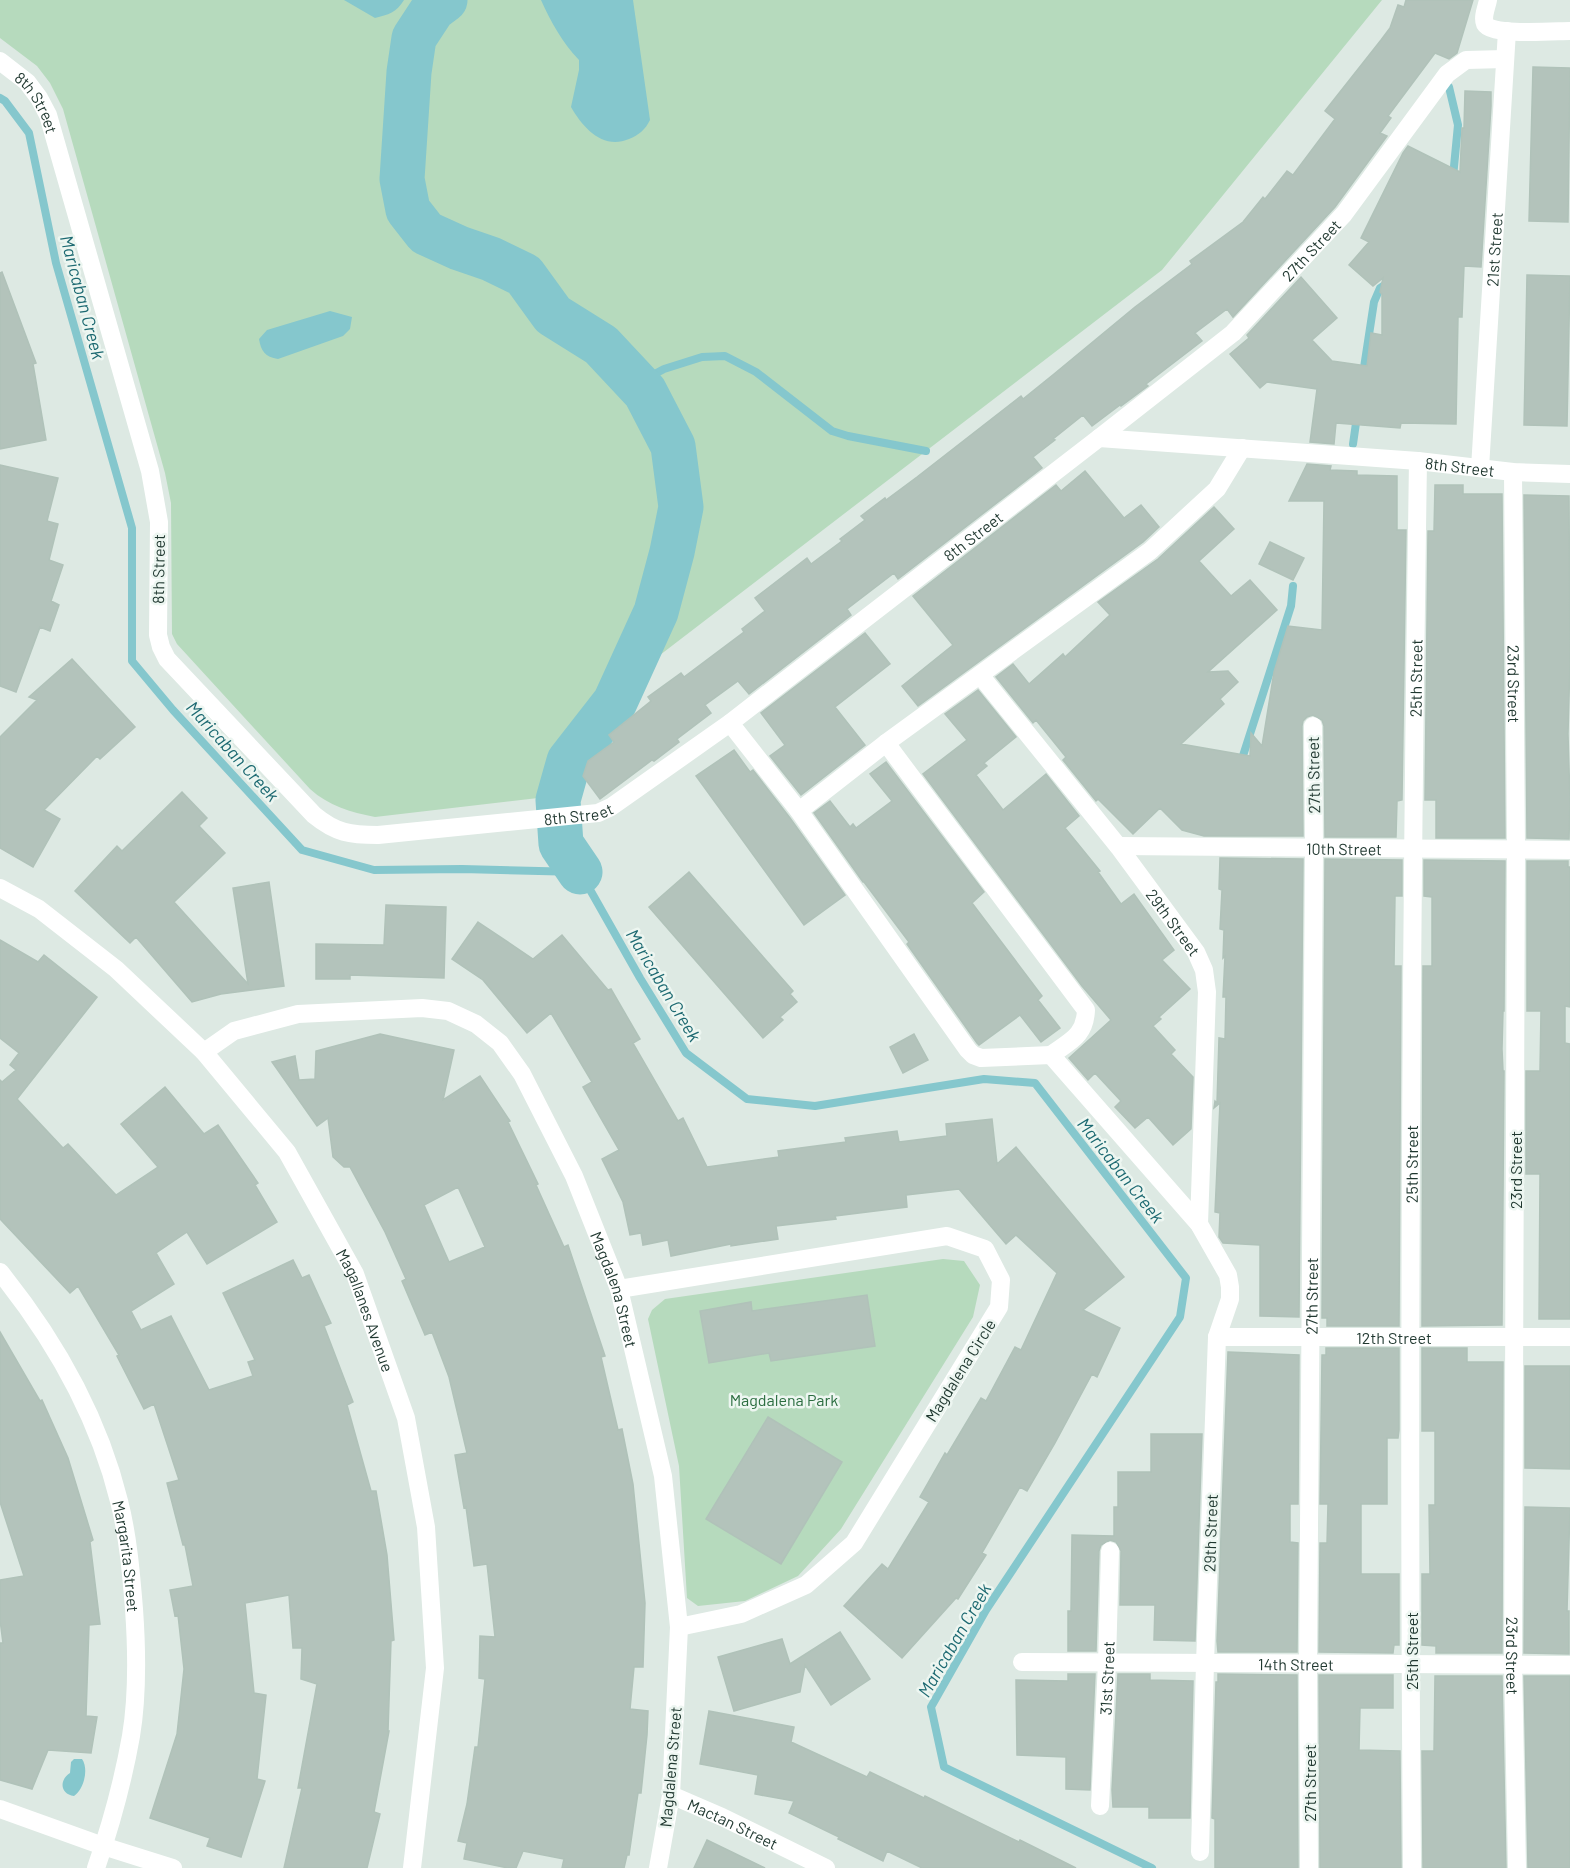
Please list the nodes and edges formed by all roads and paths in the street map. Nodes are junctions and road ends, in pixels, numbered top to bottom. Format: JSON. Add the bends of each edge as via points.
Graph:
{"nodes":[{"id":1,"x":1486,"y":9,"type":"edge"},
{"id":2,"x":1570,"y":31,"type":"edge"},
{"id":3,"x":1507,"y":32,"type":"junction"},
{"id":4,"x":1505,"y":59,"type":"junction"},
{"id":5,"x":0,"y":61,"type":"edge"},
{"id":6,"x":1099,"y":438,"type":"junction"},
{"id":7,"x":1242,"y":448,"type":"junction"},
{"id":8,"x":1418,"y":461,"type":"junction"},
{"id":9,"x":1480,"y":468,"type":"junction"},
{"id":10,"x":1513,"y":472,"type":"junction"},
{"id":11,"x":1570,"y":474,"type":"edge"},
{"id":12,"x":980,"y":675,"type":"junction"},
{"id":13,"x":730,"y":723,"type":"junction"},
{"id":14,"x":1313,"y":726,"type":"dead end"},
{"id":15,"x":886,"y":743,"type":"junction"},
{"id":16,"x":799,"y":811,"type":"junction"},
{"id":17,"x":1118,"y":846,"type":"junction"},
{"id":18,"x":1314,"y":848,"type":"junction"},
{"id":19,"x":1413,"y":849,"type":"junction"},
{"id":20,"x":1516,"y":849,"type":"junction"},
{"id":21,"x":1570,"y":849,"type":"edge"},
{"id":22,"x":0,"y":888,"type":"edge"},
{"id":23,"x":204,"y":1052,"type":"junction"},
{"id":24,"x":1050,"y":1055,"type":"junction"},
{"id":25,"x":1199,"y":1224,"type":"junction"},
{"id":26,"x":0,"y":1272,"type":"edge"},
{"id":27,"x":619,"y":1288,"type":"junction"},
{"id":28,"x":1311,"y":1336,"type":"junction"},
{"id":29,"x":1411,"y":1336,"type":"junction"},
{"id":30,"x":1514,"y":1336,"type":"junction"},
{"id":31,"x":1217,"y":1337,"type":"junction"},
{"id":32,"x":1570,"y":1337,"type":"edge"},
{"id":33,"x":1110,"y":1551,"type":"dead end"},
{"id":34,"x":679,"y":1627,"type":"junction"},
{"id":35,"x":1022,"y":1662,"type":"dead end"},
{"id":36,"x":1107,"y":1663,"type":"junction"},
{"id":37,"x":1204,"y":1663,"type":"junction"},
{"id":38,"x":1308,"y":1664,"type":"junction"},
{"id":39,"x":1410,"y":1664,"type":"junction"},
{"id":40,"x":1513,"y":1665,"type":"junction"},
{"id":41,"x":1570,"y":1665,"type":"edge"},
{"id":42,"x":670,"y":1795,"type":"junction"},
{"id":43,"x":1100,"y":1806,"type":"dead end"},
{"id":44,"x":0,"y":1809,"type":"edge"},
{"id":45,"x":104,"y":1846,"type":"junction"},
{"id":46,"x":1200,"y":1852,"type":"dead end"},
{"id":47,"x":96,"y":1868,"type":"edge"},
{"id":48,"x":173,"y":1868,"type":"edge"},
{"id":49,"x":412,"y":1868,"type":"edge"},
{"id":50,"x":658,"y":1868,"type":"edge"},
{"id":51,"x":826,"y":1868,"type":"edge"},
{"id":52,"x":1309,"y":1868,"type":"edge"},
{"id":53,"x":1412,"y":1868,"type":"edge"},
{"id":54,"x":1517,"y":1868,"type":"edge"}],
"edges":[{"from":1,"to":3,"type":"street","via":[[1485,24]]},
{"from":2,"to":3,"type":"street"},
{"from":3,"to":4,"type":"street","name":"21st Street"},
{"from":4,"to":6,"type":"street","name":"27th Street","via":[[1466,60],[1447,74],[1344,214],[1233,333]]},
{"from":4,"to":9,"type":"street","name":"21st Street"},
{"from":5,"to":13,"type":"street","name":"8th Street","via":[[27,82],[48,115],[150,471],[159,522],[161,647],[167,659],[314,815],[343,833],[378,835],[598,813]]},
{"from":6,"to":7,"type":"street","name":"8th Street"},
{"from":6,"to":13,"type":"street","name":"8th Street"},
{"from":7,"to":8,"type":"street","name":"8th Street"},
{"from":7,"to":12,"type":"street","via":[[1217,489],[1150,551]]},
{"from":8,"to":9,"type":"street","name":"8th Street"},
{"from":8,"to":19,"type":"street","name":"25th Street"},
{"from":9,"to":10,"type":"street","name":"8th Street"},
{"from":10,"to":11,"type":"street","name":"8th Street"},
{"from":10,"to":20,"type":"street","name":"23rd Street"},
{"from":12,"to":15,"type":"street"},
{"from":12,"to":17,"type":"street","name":"29th Street"},
{"from":13,"to":16,"type":"street"},
{"from":14,"to":18,"type":"street","name":"27th Street"},
{"from":15,"to":16,"type":"street"},
{"from":15,"to":24,"type":"street","via":[[1086,1010],[1085,1023],[1078,1035]]},
{"from":16,"to":24,"type":"street","via":[[973,1055]]},
{"from":17,"to":18,"type":"street","name":"10th Street"},
{"from":17,"to":25,"type":"street","name":"29th Street","via":[[1196,952],[1204,970],[1208,992]]},
{"from":18,"to":19,"type":"street","name":"10th Street"},
{"from":18,"to":28,"type":"street","name":"27th Street"},
{"from":19,"to":20,"type":"street","name":"10th Street"},
{"from":19,"to":29,"type":"street","name":"25th Street"},
{"from":20,"to":21,"type":"street","name":"10th Street"},
{"from":20,"to":30,"type":"street","name":"23rd Street"},
{"from":22,"to":23,"type":"street","name":"Magallanes Avenue","via":[[39,909],[116,969]]},
{"from":23,"to":27,"type":"street","name":"Magdalena Street","via":[[234,1031],[298,1014],[422,1008],[448,1011],[476,1024],[500,1043],[522,1074],[574,1176]]},
{"from":23,"to":49,"type":"street","name":"Magallanes Avenue","via":[[287,1152],[355,1274],[406,1418],[426,1527],[435,1668]]},
{"from":24,"to":25,"type":"street","name":"29th Street"},
{"from":25,"to":31,"type":"street","name":"29th Street","via":[[1228,1275],[1230,1287],[1230,1299]]},
{"from":26,"to":45,"type":"street","name":"Margarita Street","via":[[61,1358],[88,1412],[119,1501],[130,1560],[137,1656],[131,1734]]},
{"from":27,"to":34,"type":"street","name":"Magdalena Street","via":[[663,1476]]},
{"from":27,"to":34,"type":"street","name":"Magdalena Circle","via":[[947,1236],[985,1249],[1001,1280],[999,1307],[854,1543],[806,1585],[741,1614]]},
{"from":28,"to":29,"type":"street","name":"12th Street"},
{"from":28,"to":31,"type":"street","name":"12th Street"},
{"from":28,"to":38,"type":"street","name":"27th Street"},
{"from":29,"to":30,"type":"street","name":"12th Street"},
{"from":29,"to":39,"type":"street","name":"25th Street"},
{"from":30,"to":32,"type":"street","name":"12th Street"},
{"from":30,"to":40,"type":"street","name":"23rd Street"},
{"from":31,"to":37,"type":"street","name":"29th Street"},
{"from":33,"to":36,"type":"street","name":"31st Street"},
{"from":34,"to":42,"type":"street","name":"Magdalena Street"},
{"from":35,"to":36,"type":"street","name":"14th Street"},
{"from":36,"to":37,"type":"street","name":"14th Street"},
{"from":36,"to":43,"type":"street","name":"31st Street"},
{"from":37,"to":38,"type":"street","name":"14th Street"},
{"from":37,"to":46,"type":"street","name":"29th Street"},
{"from":38,"to":39,"type":"street","name":"14th Street"},
{"from":38,"to":52,"type":"street","name":"27th Street"},
{"from":39,"to":40,"type":"street","name":"14th Street"},
{"from":39,"to":53,"type":"street","name":"25th Street"},
{"from":40,"to":41,"type":"street","name":"14th Street"},
{"from":40,"to":54,"type":"street","name":"23rd Street"},
{"from":42,"to":50,"type":"street","name":"Magdalena Street"},
{"from":42,"to":51,"type":"street","name":"Mactan Street"},
{"from":44,"to":45,"type":"street"},
{"from":45,"to":47,"type":"street","name":"Margarita Street"},
{"from":45,"to":48,"type":"street"}]}
